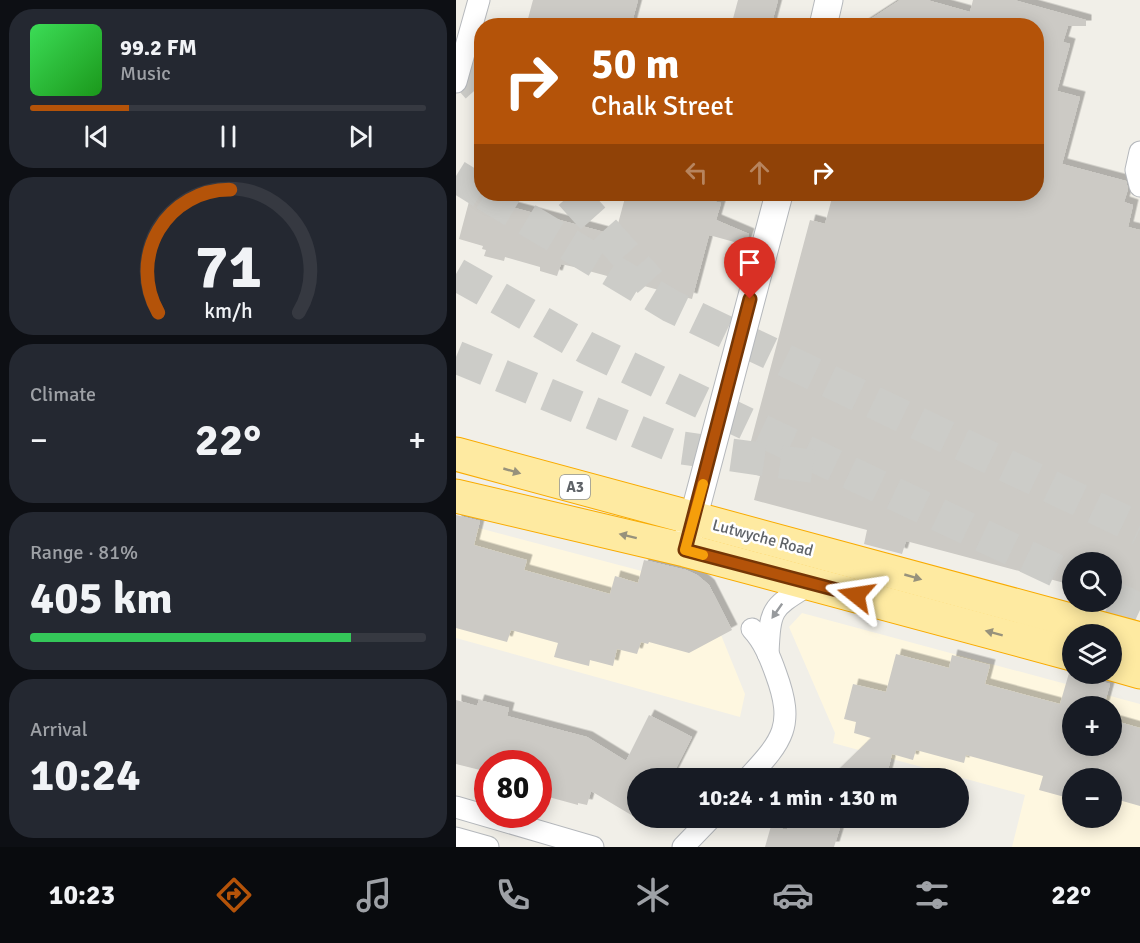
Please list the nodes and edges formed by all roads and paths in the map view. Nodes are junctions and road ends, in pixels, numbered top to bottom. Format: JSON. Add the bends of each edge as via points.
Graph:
{"nodes":[{"id":1,"x":479,"y":0,"type":"edge"},
{"id":2,"x":829,"y":0,"type":"edge"},
{"id":3,"x":825,"y":18,"type":"edge"},
{"id":4,"x":456,"y":82,"type":"edge"},
{"id":5,"x":1140,"y":152,"type":"edge"},
{"id":6,"x":1140,"y":186,"type":"edge"},
{"id":7,"x":777,"y":201,"type":"edge"},
{"id":8,"x":456,"y":454,"type":"edge"},
{"id":9,"x":456,"y":496,"type":"edge"},
{"id":10,"x":694,"y":519,"type":"junction"},
{"id":11,"x":685,"y":550,"type":"junction"},
{"id":12,"x":812,"y":583,"type":"junction"},
{"id":13,"x":752,"y":629,"type":"dead end"},
{"id":14,"x":1140,"y":639,"type":"edge"},
{"id":15,"x":1062,"y":651,"type":"edge"},
{"id":16,"x":768,"y":654,"type":"junction"},
{"id":17,"x":1122,"y":667,"type":"edge"},
{"id":18,"x":1140,"y":672,"type":"edge"},
{"id":19,"x":757,"y":768,"type":"edge"},
{"id":20,"x":456,"y":807,"type":"edge"},
{"id":21,"x":701,"y":828,"type":"edge"},
{"id":22,"x":456,"y":838,"type":"edge"},
{"id":23,"x":488,"y":847,"type":"edge"},
{"id":24,"x":593,"y":847,"type":"edge"},
{"id":25,"x":683,"y":847,"type":"edge"}],
"edges":[{"from":1,"to":4,"type":"street"},
{"from":2,"to":3,"type":"street"},
{"from":5,"to":6,"type":"street","via":[[1136,170]]},
{"from":7,"to":10,"type":"street"},
{"from":8,"to":10,"type":"highway","name":"Lutwyche Road","number":"A3","one_way":true},
{"from":11,"to":9,"type":"highway","name":"Lutwyche Road","number":"A3","one_way":true},
{"from":10,"to":11,"type":"street"},
{"from":10,"to":14,"type":"highway","name":"Lutwyche Road","number":"A3","one_way":true},
{"from":11,"to":12,"type":"highway","name":"Lutwyche Road","number":"A3"},
{"from":15,"to":12,"type":"highway","name":"Lutwyche Road","number":"A3","one_way":true},
{"from":12,"to":16,"type":"street","one_way":true,"via":[[774,612]]},
{"from":13,"to":16,"type":"street"},
{"from":16,"to":19,"type":"street","via":[[783,695],[785,723],[771,752]]},
{"from":17,"to":18,"type":"highway"},
{"from":20,"to":24,"type":"street"},
{"from":21,"to":25,"type":"street"},
{"from":22,"to":23,"type":"street"}]}
